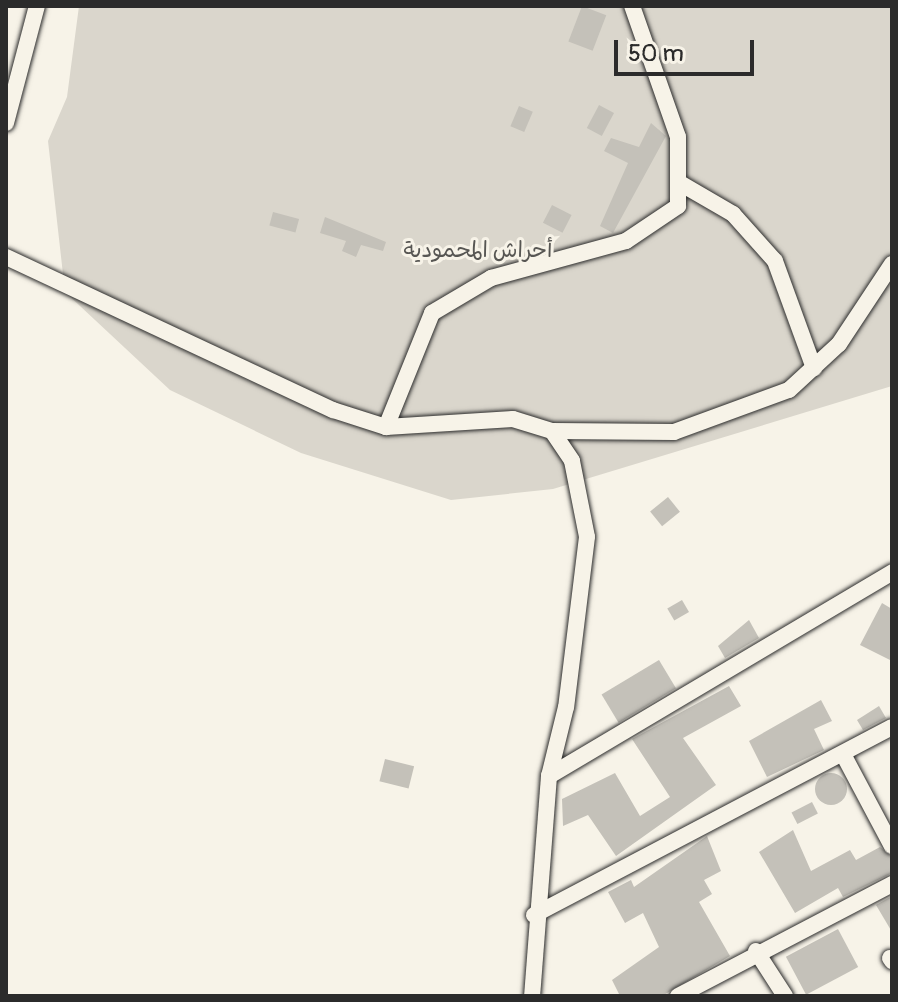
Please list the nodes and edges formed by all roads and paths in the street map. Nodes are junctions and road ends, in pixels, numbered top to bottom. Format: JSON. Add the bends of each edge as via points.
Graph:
{"nodes":[{"id":1,"x":37,"y":6,"type":"edge"},
{"id":2,"x":632,"y":6,"type":"edge"},
{"id":3,"x":6,"y":123,"type":"edge"},
{"id":4,"x":678,"y":182,"type":"junction"},
{"id":5,"x":6,"y":257,"type":"edge"},
{"id":6,"x":892,"y":264,"type":"edge"},
{"id":7,"x":814,"y":368,"type":"junction"},
{"id":8,"x":386,"y":427,"type":"junction"},
{"id":9,"x":552,"y":431,"type":"junction"},
{"id":10,"x":892,"y":572,"type":"edge"},
{"id":11,"x":892,"y":727,"type":"edge"},
{"id":12,"x":843,"y":754,"type":"junction"},
{"id":13,"x":549,"y":776,"type":"junction"},
{"id":14,"x":892,"y":846,"type":"edge"},
{"id":15,"x":892,"y":884,"type":"edge"},
{"id":16,"x":534,"y":915,"type":"junction"},
{"id":17,"x":756,"y":951,"type":"junction"},
{"id":18,"x":532,"y":996,"type":"edge"},
{"id":19,"x":678,"y":996,"type":"edge"},
{"id":20,"x":785,"y":996,"type":"edge"}],
"edges":[{"from":1,"to":3,"type":"street"},
{"from":2,"to":4,"type":"street","via":[[678,137]]},
{"from":4,"to":7,"type":"street","via":[[733,214],[775,261]]},
{"from":4,"to":8,"type":"street","via":[[678,206],[665,220],[626,241],[491,278],[432,313]]},
{"from":5,"to":8,"type":"street","via":[[333,410]]},
{"from":6,"to":7,"type":"street","via":[[839,344]]},
{"from":7,"to":9,"type":"street","via":[[789,390],[674,432]]},
{"from":8,"to":9,"type":"street","via":[[513,419]]},
{"from":9,"to":13,"type":"street","via":[[572,461],[587,537],[566,707]]},
{"from":10,"to":13,"type":"street"},
{"from":11,"to":12,"type":"street"},
{"from":12,"to":14,"type":"street"},
{"from":12,"to":16,"type":"street"},
{"from":13,"to":16,"type":"street"},
{"from":15,"to":17,"type":"street"},
{"from":16,"to":18,"type":"street"},
{"from":17,"to":19,"type":"street"},
{"from":17,"to":20,"type":"street"}]}
